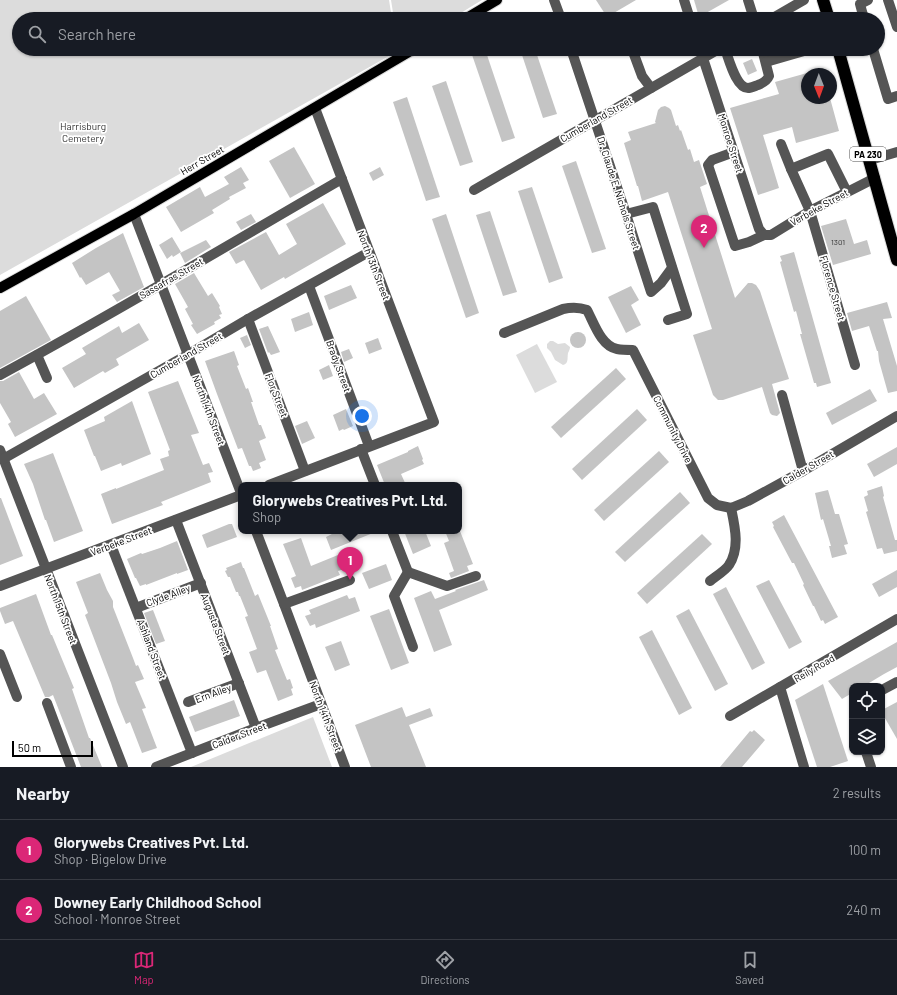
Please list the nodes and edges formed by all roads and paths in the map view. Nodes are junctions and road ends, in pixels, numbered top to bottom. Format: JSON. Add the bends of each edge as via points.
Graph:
{"nodes":[{"id":1,"x":497,"y":0,"type":"edge"},
{"id":2,"x":554,"y":0,"type":"edge"},
{"id":3,"x":684,"y":0,"type":"edge"},
{"id":4,"x":748,"y":0,"type":"edge"},
{"id":5,"x":804,"y":0,"type":"edge"},
{"id":6,"x":824,"y":0,"type":"edge"},
{"id":7,"x":868,"y":0,"type":"edge"},
{"id":8,"x":888,"y":0,"type":"edge"},
{"id":9,"x":477,"y":12,"type":"edge"},
{"id":10,"x":558,"y":12,"type":"edge"},
{"id":11,"x":688,"y":12,"type":"edge"},
{"id":12,"x":752,"y":12,"type":"edge"},
{"id":13,"x":783,"y":12,"type":"edge"},
{"id":14,"x":827,"y":12,"type":"edge"},
{"id":15,"x":862,"y":12,"type":"edge"},
{"id":16,"x":897,"y":27,"type":"edge"},
{"id":17,"x":402,"y":56,"type":"edge"},
{"id":18,"x":573,"y":56,"type":"edge"},
{"id":19,"x":635,"y":56,"type":"edge"},
{"id":20,"x":698,"y":56,"type":"edge"},
{"id":21,"x":703,"y":56,"type":"edge"},
{"id":22,"x":728,"y":56,"type":"edge"},
{"id":23,"x":764,"y":56,"type":"edge"},
{"id":24,"x":787,"y":56,"type":"edge"},
{"id":25,"x":840,"y":56,"type":"edge"},
{"id":26,"x":875,"y":56,"type":"edge"},
{"id":27,"x":766,"y":62,"type":"junction"},
{"id":28,"x":650,"y":88,"type":"junction"},
{"id":29,"x":897,"y":96,"type":"edge"},
{"id":30,"x":315,"y":108,"type":"junction"},
{"id":31,"x":595,"y":120,"type":"junction"},
{"id":32,"x":781,"y":144,"type":"dead end"},
{"id":33,"x":734,"y":152,"type":"junction"},
{"id":34,"x":897,"y":152,"type":"edge"},
{"id":35,"x":870,"y":160,"type":"junction"},
{"id":36,"x":791,"y":169,"type":"junction"},
{"id":37,"x":875,"y":178,"type":"junction"},
{"id":38,"x":342,"y":179,"type":"junction"},
{"id":39,"x":474,"y":190,"type":"dead end"},
{"id":40,"x":847,"y":192,"type":"junction"},
{"id":41,"x":810,"y":210,"type":"junction"},
{"id":42,"x":134,"y":214,"type":"junction"},
{"id":43,"x":626,"y":214,"type":"junction"},
{"id":44,"x":764,"y":235,"type":"junction"},
{"id":45,"x":369,"y":252,"type":"junction"},
{"id":46,"x":897,"y":260,"type":"edge"},
{"id":47,"x":672,"y":268,"type":"junction"},
{"id":48,"x":161,"y":284,"type":"junction"},
{"id":49,"x":309,"y":286,"type":"junction"},
{"id":50,"x":0,"y":288,"type":"edge"},
{"id":51,"x":248,"y":319,"type":"junction"},
{"id":52,"x":668,"y":320,"type":"dead end"},
{"id":53,"x":504,"y":333,"type":"dead end"},
{"id":54,"x":37,"y":355,"type":"junction"},
{"id":55,"x":187,"y":355,"type":"junction"},
{"id":56,"x":855,"y":365,"type":"dead end"},
{"id":57,"x":0,"y":375,"type":"edge"},
{"id":58,"x":47,"y":378,"type":"dead end"},
{"id":59,"x":782,"y":395,"type":"dead end"},
{"id":60,"x":897,"y":416,"type":"edge"},
{"id":61,"x":365,"y":448,"type":"junction"},
{"id":62,"x":2,"y":455,"type":"edge"},
{"id":63,"x":305,"y":471,"type":"junction"},
{"id":64,"x":803,"y":471,"type":"junction"},
{"id":65,"x":276,"y":482,"type":"edge"},
{"id":66,"x":374,"y":482,"type":"edge"},
{"id":67,"x":238,"y":486,"type":"edge"},
{"id":68,"x":238,"y":495,"type":"edge"},
{"id":69,"x":731,"y":508,"type":"junction"},
{"id":70,"x":176,"y":520,"type":"junction"},
{"id":71,"x":257,"y":534,"type":"edge"},
{"id":72,"x":393,"y":534,"type":"edge"},
{"id":73,"x":111,"y":545,"type":"junction"},
{"id":74,"x":46,"y":569,"type":"junction"},
{"id":75,"x":408,"y":572,"type":"junction"},
{"id":76,"x":476,"y":576,"type":"dead end"},
{"id":77,"x":350,"y":580,"type":"dead end"},
{"id":78,"x":710,"y":581,"type":"dead end"},
{"id":79,"x":201,"y":583,"type":"junction"},
{"id":80,"x":0,"y":586,"type":"edge"},
{"id":81,"x":284,"y":604,"type":"junction"},
{"id":82,"x":136,"y":608,"type":"junction"},
{"id":83,"x":897,"y":619,"type":"edge"},
{"id":84,"x":413,"y":647,"type":"dead end"},
{"id":85,"x":0,"y":654,"type":"edge"},
{"id":86,"x":897,"y":682,"type":"edge"},
{"id":87,"x":239,"y":683,"type":"junction"},
{"id":88,"x":780,"y":687,"type":"junction"},
{"id":89,"x":885,"y":688,"type":"edge"},
{"id":90,"x":16,"y":697,"type":"dead end"},
{"id":91,"x":188,"y":702,"type":"dead end"},
{"id":92,"x":47,"y":703,"type":"dead end"},
{"id":93,"x":321,"y":704,"type":"junction"},
{"id":94,"x":730,"y":716,"type":"dead end"},
{"id":95,"x":256,"y":728,"type":"junction"},
{"id":96,"x":192,"y":754,"type":"junction"},
{"id":97,"x":867,"y":755,"type":"edge"},
{"id":98,"x":72,"y":767,"type":"edge"},
{"id":99,"x":123,"y":767,"type":"edge"},
{"id":100,"x":156,"y":767,"type":"edge"},
{"id":101,"x":346,"y":767,"type":"edge"},
{"id":102,"x":804,"y":767,"type":"edge"},
{"id":103,"x":871,"y":767,"type":"edge"}],
"edges":[{"from":1,"to":9,"type":"main road"},
{"from":2,"to":10,"type":"street"},
{"from":3,"to":11,"type":"street"},
{"from":4,"to":12,"type":"street"},
{"from":5,"to":13,"type":"street"},
{"from":6,"to":14,"type":"highway"},
{"from":7,"to":15,"type":"street","via":[[860,4]]},
{"from":8,"to":16,"type":"street"},
{"from":17,"to":30,"type":"main road","name":"Herr Street"},
{"from":18,"to":31,"type":"street","name":"Dr. Claude E. Nichols Street"},
{"from":19,"to":28,"type":"street","via":[[642,76]]},
{"from":20,"to":28,"type":"street","name":"Cumberland Street"},
{"from":21,"to":33,"type":"street","name":"Monroe Street"},
{"from":22,"to":27,"type":"street","via":[[737,81],[748,88],[769,78]]},
{"from":23,"to":27,"type":"street"},
{"from":24,"to":27,"type":"street"},
{"from":25,"to":35,"type":"highway","number":"PA 230"},
{"from":26,"to":29,"type":"street","via":[[888,99]]},
{"from":28,"to":31,"type":"street","name":"Cumberland Street"},
{"from":30,"to":38,"type":"street","name":"North 13th Street"},
{"from":30,"to":42,"type":"main road","name":"Herr Street"},
{"from":31,"to":39,"type":"street","name":"Cumberland Street"},
{"from":31,"to":43,"type":"street","name":"Dr. Claude E. Nichols Street"},
{"from":32,"to":36,"type":"street","name":"Florence Street"},
{"from":33,"to":44,"type":"street","name":"Monroe Street","via":[[759,229]]},
{"from":33,"to":44,"type":"street","name":"Verbeke Street","via":[[712,160],[708,165],[734,246]]},
{"from":34,"to":35,"type":"street"},
{"from":35,"to":37,"type":"highway","number":"PA 230"},
{"from":36,"to":40,"type":"street","via":[[828,154]]},
{"from":36,"to":41,"type":"street","name":"Florence Street"},
{"from":37,"to":40,"type":"street","name":"Verbeke Street"},
{"from":37,"to":46,"type":"highway","number":"PA 230"},
{"from":38,"to":45,"type":"street","name":"North 13th Street"},
{"from":38,"to":48,"type":"street","name":"Sassafras Street"},
{"from":40,"to":41,"type":"street","name":"Verbeke Street"},
{"from":41,"to":44,"type":"street","name":"Verbeke Street","via":[[771,235]]},
{"from":41,"to":56,"type":"street","name":"Florence Street"},
{"from":42,"to":48,"type":"street","name":"North 14th Street"},
{"from":42,"to":50,"type":"main road","name":"Herr Street"},
{"from":43,"to":47,"type":"street","via":[[653,207]]},
{"from":43,"to":47,"type":"street","name":"Dr. Claude E. Nichols Street","via":[[651,292]]},
{"from":45,"to":49,"type":"street","name":"Cumberland Street"},
{"from":45,"to":61,"type":"street","name":"North 13th Street","via":[[434,422]]},
{"from":47,"to":52,"type":"street","via":[[687,314]]},
{"from":48,"to":54,"type":"street","name":"Sassafras Street"},
{"from":48,"to":55,"type":"street","name":"North 14th Street"},
{"from":49,"to":51,"type":"street","name":"Cumberland Street"},
{"from":49,"to":61,"type":"street","name":"Brady Street"},
{"from":51,"to":55,"type":"street","name":"Cumberland Street"},
{"from":51,"to":63,"type":"street","name":"Flor Street"},
{"from":53,"to":69,"type":"street","name":"Community Drive","via":[[563,309],[574,307],[588,310],[608,346],[633,350],[708,498],[716,505]]},
{"from":54,"to":57,"type":"street","name":"Sassafras Street"},
{"from":54,"to":58,"type":"street"},
{"from":55,"to":62,"type":"street","name":"Cumberland Street"},
{"from":55,"to":67,"type":"street","name":"North 14th Street"},
{"from":59,"to":64,"type":"street"},
{"from":60,"to":64,"type":"street","name":"Calder Street"},
{"from":61,"to":63,"type":"street"},
{"from":61,"to":66,"type":"street","name":"Brady Street"},
{"from":62,"to":74,"type":"street","name":"North 15th Street"},
{"from":63,"to":65,"type":"street"},
{"from":64,"to":69,"type":"street","name":"Calder Street"},
{"from":68,"to":70,"type":"street","name":"Verbeke Street"},
{"from":69,"to":78,"type":"street","via":[[735,552],[729,566]]},
{"from":70,"to":73,"type":"street","name":"Verbeke Street"},
{"from":70,"to":79,"type":"street","name":"Augusta Street"},
{"from":71,"to":81,"type":"street","name":"North 14th Street"},
{"from":72,"to":75,"type":"street"},
{"from":73,"to":74,"type":"street","name":"Verbeke Street"},
{"from":73,"to":82,"type":"street","name":"Ashland Street"},
{"from":74,"to":80,"type":"street","name":"Verbeke Street"},
{"from":74,"to":99,"type":"street","name":"North 15th Street"},
{"from":75,"to":76,"type":"street","via":[[447,586]]},
{"from":75,"to":84,"type":"street","via":[[394,596]]},
{"from":77,"to":81,"type":"street"},
{"from":79,"to":82,"type":"street","name":"Clyde Alley"},
{"from":79,"to":87,"type":"street","name":"Augusta Street"},
{"from":81,"to":93,"type":"street","name":"North 14th Street"},
{"from":82,"to":96,"type":"street","name":"Ashland Street"},
{"from":83,"to":88,"type":"street","name":"Reily Road"},
{"from":85,"to":90,"type":"street"},
{"from":86,"to":89,"type":"street"},
{"from":87,"to":91,"type":"street","name":"Ern Alley"},
{"from":87,"to":95,"type":"street","name":"Augusta Street"},
{"from":88,"to":94,"type":"street","name":"Reily Road"},
{"from":88,"to":102,"type":"street"},
{"from":92,"to":98,"type":"street"},
{"from":93,"to":95,"type":"street","name":"Calder Street"},
{"from":93,"to":101,"type":"street","name":"North 14th Street"},
{"from":95,"to":96,"type":"street","name":"Calder Street"},
{"from":96,"to":100,"type":"street","name":"Calder Street"},
{"from":97,"to":103,"type":"street"}]}
